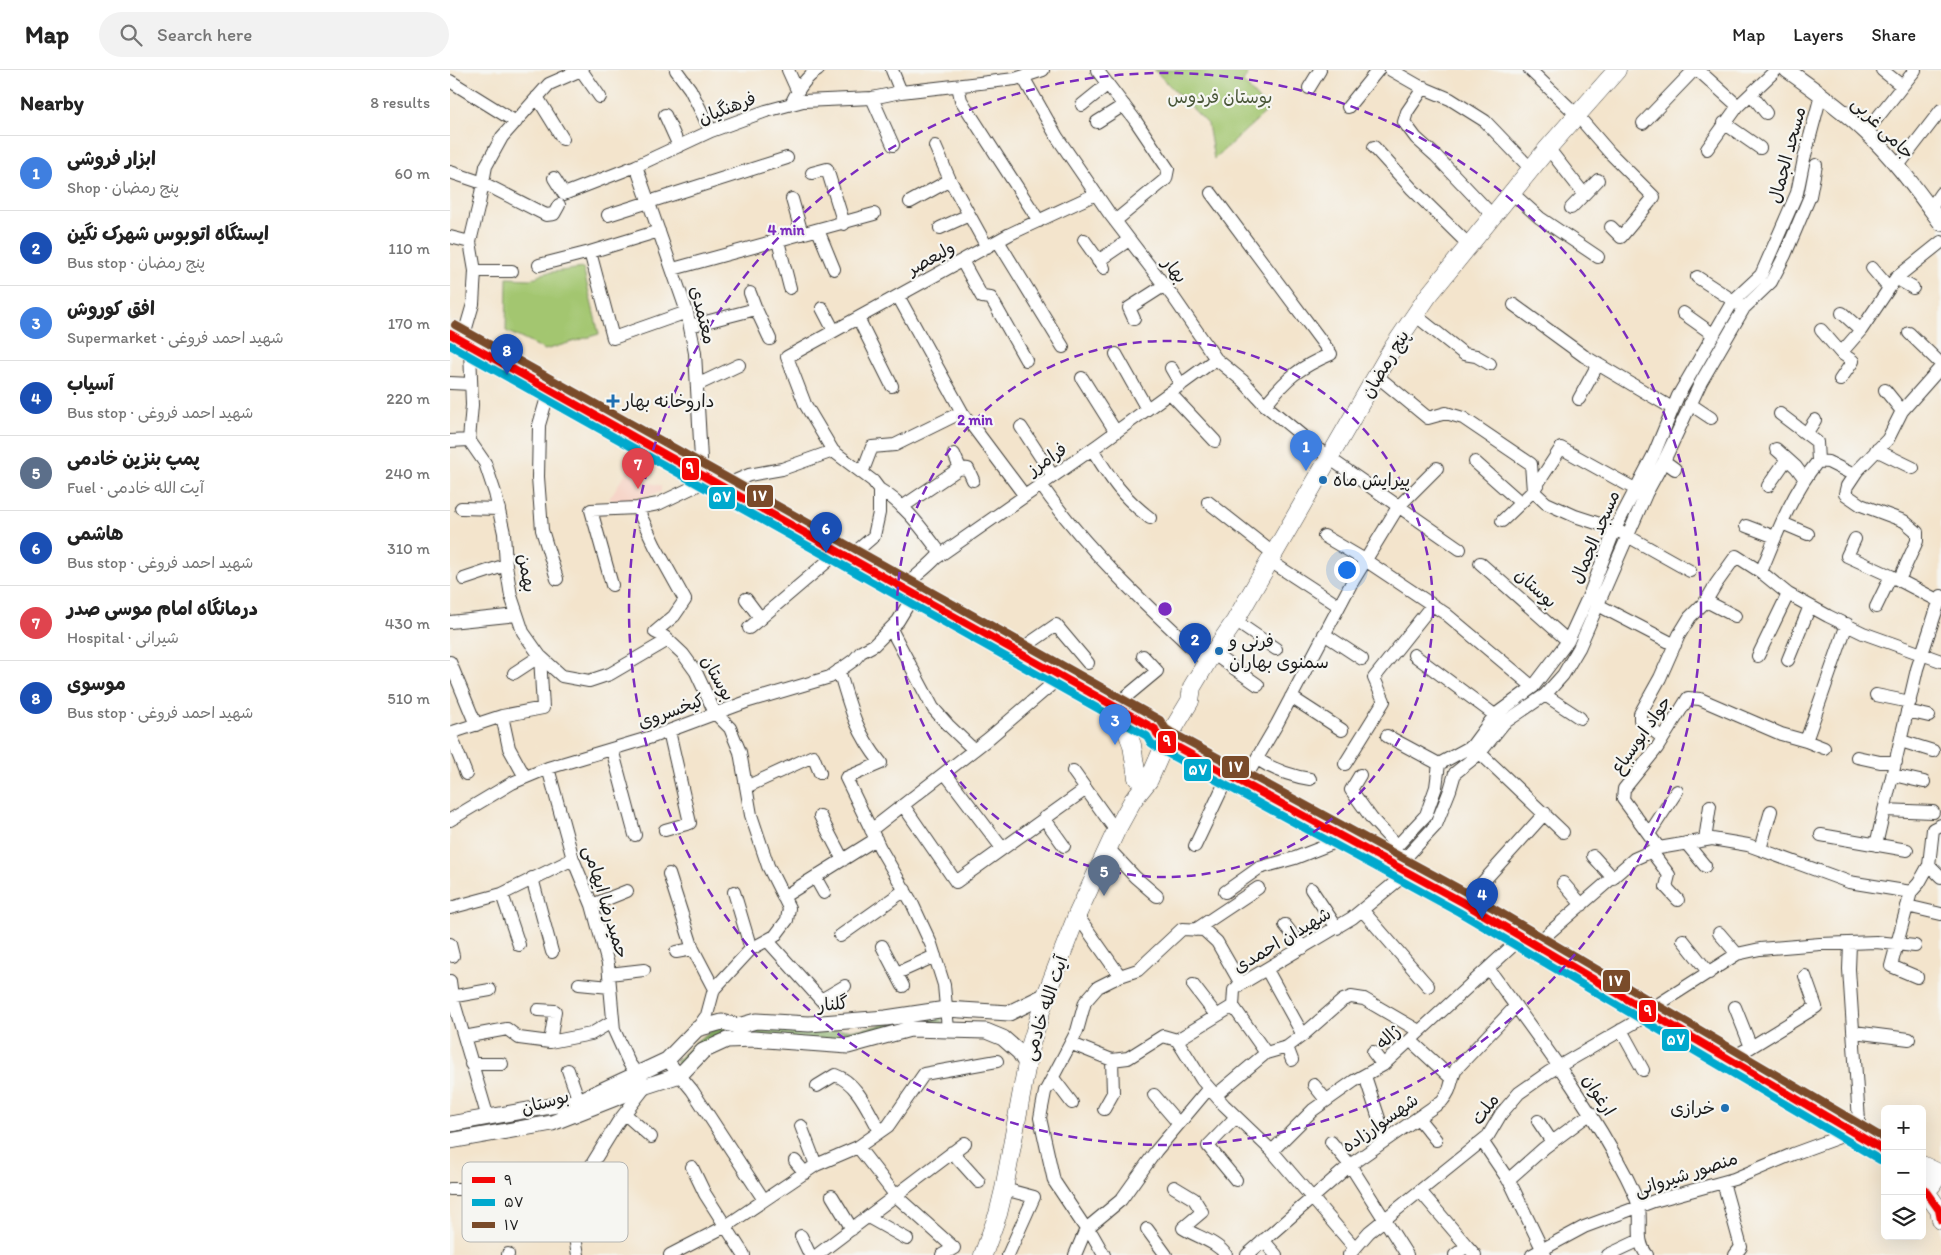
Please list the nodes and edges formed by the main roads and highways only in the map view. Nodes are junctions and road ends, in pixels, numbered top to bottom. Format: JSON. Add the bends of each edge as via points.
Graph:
{"nodes":[{"id":1,"x":1617,"y":70,"type":"edge"},
{"id":2,"x":460,"y":345,"type":"edge"},
{"id":3,"x":1192,"y":687,"type":"junction"},
{"id":4,"x":1185,"y":710,"type":"junction"},
{"id":5,"x":1116,"y":713,"type":"junction"},
{"id":6,"x":1162,"y":739,"type":"junction"},
{"id":7,"x":1198,"y":758,"type":"junction"},
{"id":8,"x":1143,"y":779,"type":"junction"},
{"id":9,"x":1883,"y":1150,"type":"edge"},
{"id":10,"x":1933,"y":1171,"type":"edge"},
{"id":11,"x":1926,"y":1186,"type":"edge"},
{"id":12,"x":1926,"y":1191,"type":"edge"},
{"id":13,"x":1941,"y":1220,"type":"edge"},
{"id":14,"x":983,"y":1255,"type":"edge"}],
"edges":[{"from":1,"to":3,"type":"main road","name":"پنج رمضان","via":[[1548,148],[1428,296],[1328,458],[1235,621],[1209,656]]},
{"from":2,"to":5,"type":"main road"},
{"from":3,"to":4,"type":"main road","name":"پنج رمضان"},
{"from":3,"to":6,"type":"main road","name":"پنج رمضان","via":[[1181,696]]},
{"from":4,"to":6,"type":"main road","name":"پنج رمضان"},
{"from":4,"to":7,"type":"main road","via":[[1186,740]]},
{"from":5,"to":6,"type":"main road"},
{"from":5,"to":8,"type":"main road","via":[[1132,745]]},
{"from":6,"to":7,"type":"main road"},
{"from":6,"to":8,"type":"main road","name":"آیت الله خادمی"},
{"from":7,"to":8,"type":"main road","via":[[1166,764]]},
{"from":7,"to":9,"type":"main road","via":[[1346,838],[1393,854],[1408,872]]},
{"from":8,"to":14,"type":"main road","name":"آیت الله خادمی","via":[[1077,916],[1046,995],[1030,1047],[1023,1058],[1018,1110],[1004,1189]]},
{"from":10,"to":11,"type":"main road","via":[[1937,1177],[1932,1185]]},
{"from":12,"to":13,"type":"main road"}]}
